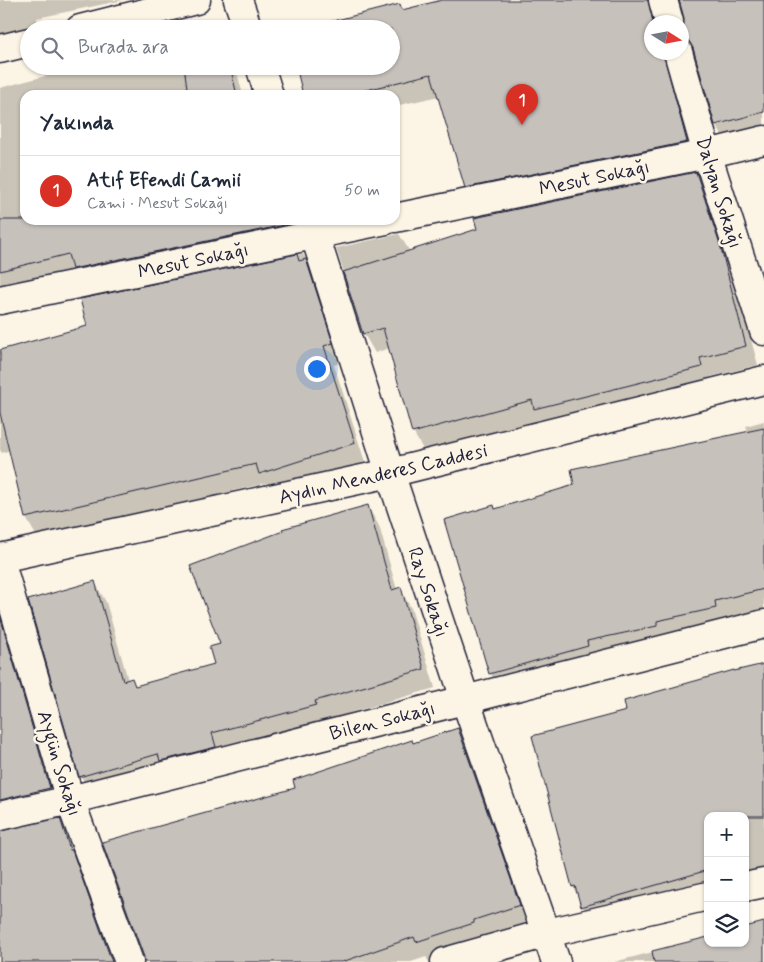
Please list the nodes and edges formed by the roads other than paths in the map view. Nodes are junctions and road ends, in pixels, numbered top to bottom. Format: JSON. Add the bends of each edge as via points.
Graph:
{"nodes":[{"id":1,"x":196,"y":0,"type":"edge"},
{"id":2,"x":238,"y":0,"type":"edge"},
{"id":3,"x":663,"y":0,"type":"edge"},
{"id":4,"x":667,"y":15,"type":"edge"},
{"id":5,"x":116,"y":20,"type":"edge"},
{"id":6,"x":245,"y":20,"type":"edge"},
{"id":7,"x":20,"y":44,"type":"edge"},
{"id":8,"x":0,"y":49,"type":"edge"},
{"id":9,"x":680,"y":60,"type":"edge"},
{"id":10,"x":263,"y":75,"type":"edge"},
{"id":11,"x":267,"y":90,"type":"edge"},
{"id":12,"x":764,"y":140,"type":"edge"},
{"id":13,"x":707,"y":154,"type":"junction"},
{"id":14,"x":400,"y":217,"type":"edge"},
{"id":15,"x":333,"y":225,"type":"edge"},
{"id":16,"x":312,"y":227,"type":"edge"},
{"id":17,"x":0,"y":300,"type":"edge"},
{"id":18,"x":764,"y":331,"type":"edge"},
{"id":19,"x":764,"y":380,"type":"edge"},
{"id":20,"x":390,"y":473,"type":"junction"},
{"id":21,"x":0,"y":559,"type":"edge"},
{"id":22,"x":764,"y":624,"type":"edge"},
{"id":23,"x":465,"y":699,"type":"junction"},
{"id":24,"x":70,"y":800,"type":"junction"},
{"id":25,"x":0,"y":816,"type":"edge"},
{"id":26,"x":764,"y":883,"type":"edge"},
{"id":27,"x":749,"y":886,"type":"edge"},
{"id":28,"x":704,"y":897,"type":"edge"},
{"id":29,"x":547,"y":933,"type":"junction"},
{"id":30,"x":129,"y":962,"type":"edge"},
{"id":31,"x":445,"y":962,"type":"edge"},
{"id":32,"x":556,"y":962,"type":"edge"}],
"edges":[{"from":1,"to":5,"type":"street"},
{"from":2,"to":6,"type":"street"},
{"from":3,"to":4,"type":"street"},
{"from":7,"to":8,"type":"street"},
{"from":9,"to":13,"type":"street","name":"Dalyan Sokağı"},
{"from":10,"to":11,"type":"street"},
{"from":12,"to":13,"type":"street","name":"Mesut Sokağı"},
{"from":13,"to":14,"type":"street","name":"Mesut Sokağı"},
{"from":13,"to":18,"type":"street","name":"Dalyan Sokağı"},
{"from":15,"to":16,"type":"street","name":"Mesut Sokağı"},
{"from":16,"to":17,"type":"street","name":"Mesut Sokağı"},
{"from":16,"to":20,"type":"street","name":"Ray Sokağı"},
{"from":19,"to":20,"type":"street","name":"Aydın Menderes Caddesi"},
{"from":20,"to":21,"type":"street","name":"Aydın Menderes Caddesi"},
{"from":20,"to":23,"type":"street","name":"Ray Sokağı"},
{"from":21,"to":24,"type":"street","name":"Aygün Sokağı"},
{"from":22,"to":23,"type":"street","name":"Bilen Sokağı"},
{"from":23,"to":24,"type":"street","name":"Bilen Sokağı"},
{"from":23,"to":29,"type":"street","name":"Ray Sokağı"},
{"from":24,"to":25,"type":"street","name":"Bilen Sokağı"},
{"from":24,"to":30,"type":"street","name":"Aygün Sokağı"},
{"from":26,"to":27,"type":"street"},
{"from":28,"to":29,"type":"street"},
{"from":29,"to":31,"type":"street"},
{"from":29,"to":32,"type":"street","name":"Ray Sokağı"}]}
